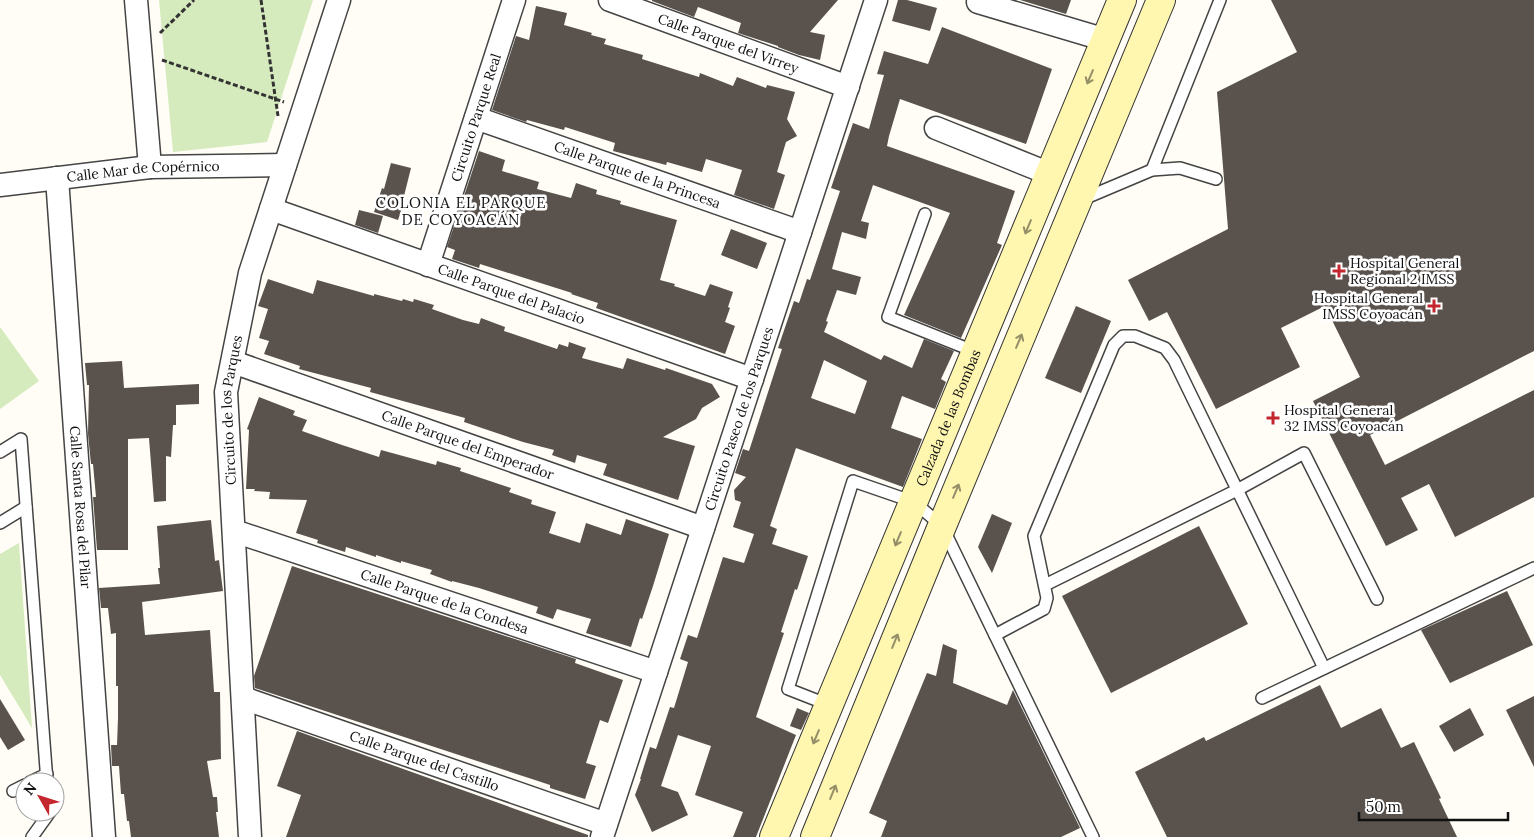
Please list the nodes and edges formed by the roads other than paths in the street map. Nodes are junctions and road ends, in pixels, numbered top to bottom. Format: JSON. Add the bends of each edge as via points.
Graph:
{"nodes":[{"id":1,"x":136,"y":0,"type":"edge"},
{"id":2,"x":338,"y":0,"type":"edge"},
{"id":3,"x":514,"y":0,"type":"edge"},
{"id":4,"x":610,"y":0,"type":"edge"},
{"id":5,"x":876,"y":0,"type":"edge"},
{"id":6,"x":1122,"y":0,"type":"edge"},
{"id":7,"x":1161,"y":0,"type":"edge"},
{"id":8,"x":1220,"y":0,"type":"edge"},
{"id":9,"x":978,"y":2,"type":"dead end"},
{"id":10,"x":1106,"y":40,"type":"junction"},
{"id":11,"x":848,"y":87,"type":"junction"},
{"id":12,"x":476,"y":118,"type":"junction"},
{"id":13,"x":936,"y":128,"type":"dead end"},
{"id":14,"x":285,"y":165,"type":"junction"},
{"id":15,"x":150,"y":168,"type":"junction"},
{"id":16,"x":1152,"y":170,"type":"junction"},
{"id":17,"x":1050,"y":174,"type":"junction"},
{"id":18,"x":57,"y":178,"type":"junction"},
{"id":19,"x":1216,"y":179,"type":"dead end"},
{"id":20,"x":0,"y":185,"type":"edge"},
{"id":21,"x":1077,"y":202,"type":"junction"},
{"id":22,"x":271,"y":209,"type":"junction"},
{"id":23,"x":925,"y":214,"type":"dead end"},
{"id":24,"x":800,"y":232,"type":"junction"},
{"id":25,"x":428,"y":265,"type":"junction"},
{"id":26,"x":976,"y":352,"type":"junction"},
{"id":27,"x":232,"y":362,"type":"junction"},
{"id":28,"x":752,"y":379,"type":"junction"},
{"id":29,"x":0,"y":452,"type":"edge"},
{"id":30,"x":1237,"y":490,"type":"junction"},
{"id":31,"x":914,"y":502,"type":"junction"},
{"id":32,"x":26,"y":507,"type":"junction"},
{"id":33,"x":0,"y":523,"type":"edge"},
{"id":34,"x":942,"y":526,"type":"junction"},
{"id":35,"x":703,"y":528,"type":"junction"},
{"id":36,"x":234,"y":531,"type":"junction"},
{"id":37,"x":1534,"y":568,"type":"edge"},
{"id":38,"x":1045,"y":585,"type":"junction"},
{"id":39,"x":1377,"y":599,"type":"dead end"},
{"id":40,"x":995,"y":635,"type":"junction"},
{"id":41,"x":1324,"y":668,"type":"junction"},
{"id":42,"x":656,"y":672,"type":"junction"},
{"id":43,"x":243,"y":698,"type":"junction"},
{"id":44,"x":1262,"y":698,"type":"dead end"},
{"id":45,"x":829,"y":705,"type":"junction"},
{"id":46,"x":47,"y":772,"type":"edge"},
{"id":47,"x":43,"y":822,"type":"edge"},
{"id":48,"x":604,"y":830,"type":"edge"},
{"id":49,"x":32,"y":837,"type":"edge"},
{"id":50,"x":104,"y":837,"type":"edge"},
{"id":51,"x":250,"y":837,"type":"edge"},
{"id":52,"x":774,"y":837,"type":"edge"},
{"id":53,"x":815,"y":837,"type":"edge"},
{"id":54,"x":1093,"y":837,"type":"edge"}],
"edges":[{"from":1,"to":15,"type":"street"},
{"from":2,"to":14,"type":"street","name":"Circuito de los Parques"},
{"from":3,"to":12,"type":"street","name":"Circuito Parque Real"},
{"from":4,"to":11,"type":"street","name":"Calle Parque del Virrey"},
{"from":5,"to":11,"type":"street","name":"Circuito Paseo de los Parques"},
{"from":6,"to":10,"type":"main road","name":"Calzada de las Bombas"},
{"from":7,"to":21,"type":"main road"},
{"from":8,"to":16,"type":"lane"},
{"from":9,"to":10,"type":"street"},
{"from":10,"to":17,"type":"main road","name":"Calzada de las Bombas","one_way":true},
{"from":11,"to":24,"type":"street","name":"Circuito Paseo de los Parques"},
{"from":12,"to":24,"type":"street","name":"Calle Parque de la Princesa"},
{"from":12,"to":25,"type":"street","name":"Circuito Parque Real"},
{"from":13,"to":17,"type":"street"},
{"from":14,"to":15,"type":"street","name":"Calle Mar de Copérnico"},
{"from":14,"to":22,"type":"street","name":"Circuito de los Parques"},
{"from":15,"to":18,"type":"street","name":"Calle Mar de Copérnico"},
{"from":16,"to":19,"type":"lane","via":[[1180,168]]},
{"from":16,"to":21,"type":"lane"},
{"from":17,"to":26,"type":"main road","name":"Calzada de las Bombas","one_way":true},
{"from":18,"to":20,"type":"street","name":"Calle Mar de Copérnico"},
{"from":18,"to":50,"type":"street","name":"Calle Santa Rosa del Pilar"},
{"from":34,"to":21,"type":"main road","one_way":true},
{"from":22,"to":25,"type":"street","name":"Calle Parque del Palacio"},
{"from":22,"to":27,"type":"street","name":"Circuito de los Parques","via":[[250,273]]},
{"from":23,"to":26,"type":"lane","via":[[888,317]]},
{"from":24,"to":28,"type":"street","name":"Circuito Paseo de los Parques"},
{"from":25,"to":28,"type":"street","name":"Calle Parque del Palacio"},
{"from":26,"to":31,"type":"main road","name":"Calzada de las Bombas"},
{"from":27,"to":35,"type":"street","name":"Calle Parque del Emperador"},
{"from":27,"to":36,"type":"street","name":"Circuito de los Parques","via":[[226,392]]},
{"from":28,"to":35,"type":"street","name":"Circuito Paseo de los Parques"},
{"from":29,"to":32,"type":"lane","via":[[21,439]]},
{"from":30,"to":38,"type":"lane"},
{"from":30,"to":38,"type":"lane","via":[[1174,360],[1165,348],[1135,336],[1123,336],[1114,345],[1034,536]]},
{"from":30,"to":39,"type":"lane","via":[[1304,453]]},
{"from":30,"to":41,"type":"lane"},
{"from":31,"to":34,"type":"lane"},
{"from":31,"to":45,"type":"main road","name":"Calzada de las Bombas","one_way":true},
{"from":31,"to":45,"type":"lane","via":[[853,482],[788,689]]},
{"from":32,"to":33,"type":"lane"},
{"from":32,"to":46,"type":"lane"},
{"from":34,"to":40,"type":"lane"},
{"from":53,"to":34,"type":"main road","one_way":true},
{"from":35,"to":42,"type":"street","name":"Circuito Paseo de los Parques"},
{"from":36,"to":42,"type":"street","name":"Calle Parque de la Condesa"},
{"from":36,"to":43,"type":"street","name":"Circuito de los Parques"},
{"from":37,"to":41,"type":"lane"},
{"from":38,"to":40,"type":"lane","via":[[1047,598],[1044,609]]},
{"from":40,"to":54,"type":"lane"},
{"from":41,"to":44,"type":"lane"},
{"from":42,"to":48,"type":"street","name":"Circuito Paseo de los Parques"},
{"from":43,"to":48,"type":"street","name":"Calle Parque del Castillo"},
{"from":43,"to":51,"type":"street","name":"Circuito de los Parques"},
{"from":45,"to":52,"type":"main road","name":"Calzada de las Bombas","one_way":true},
{"from":47,"to":49,"type":"lane"}]}
